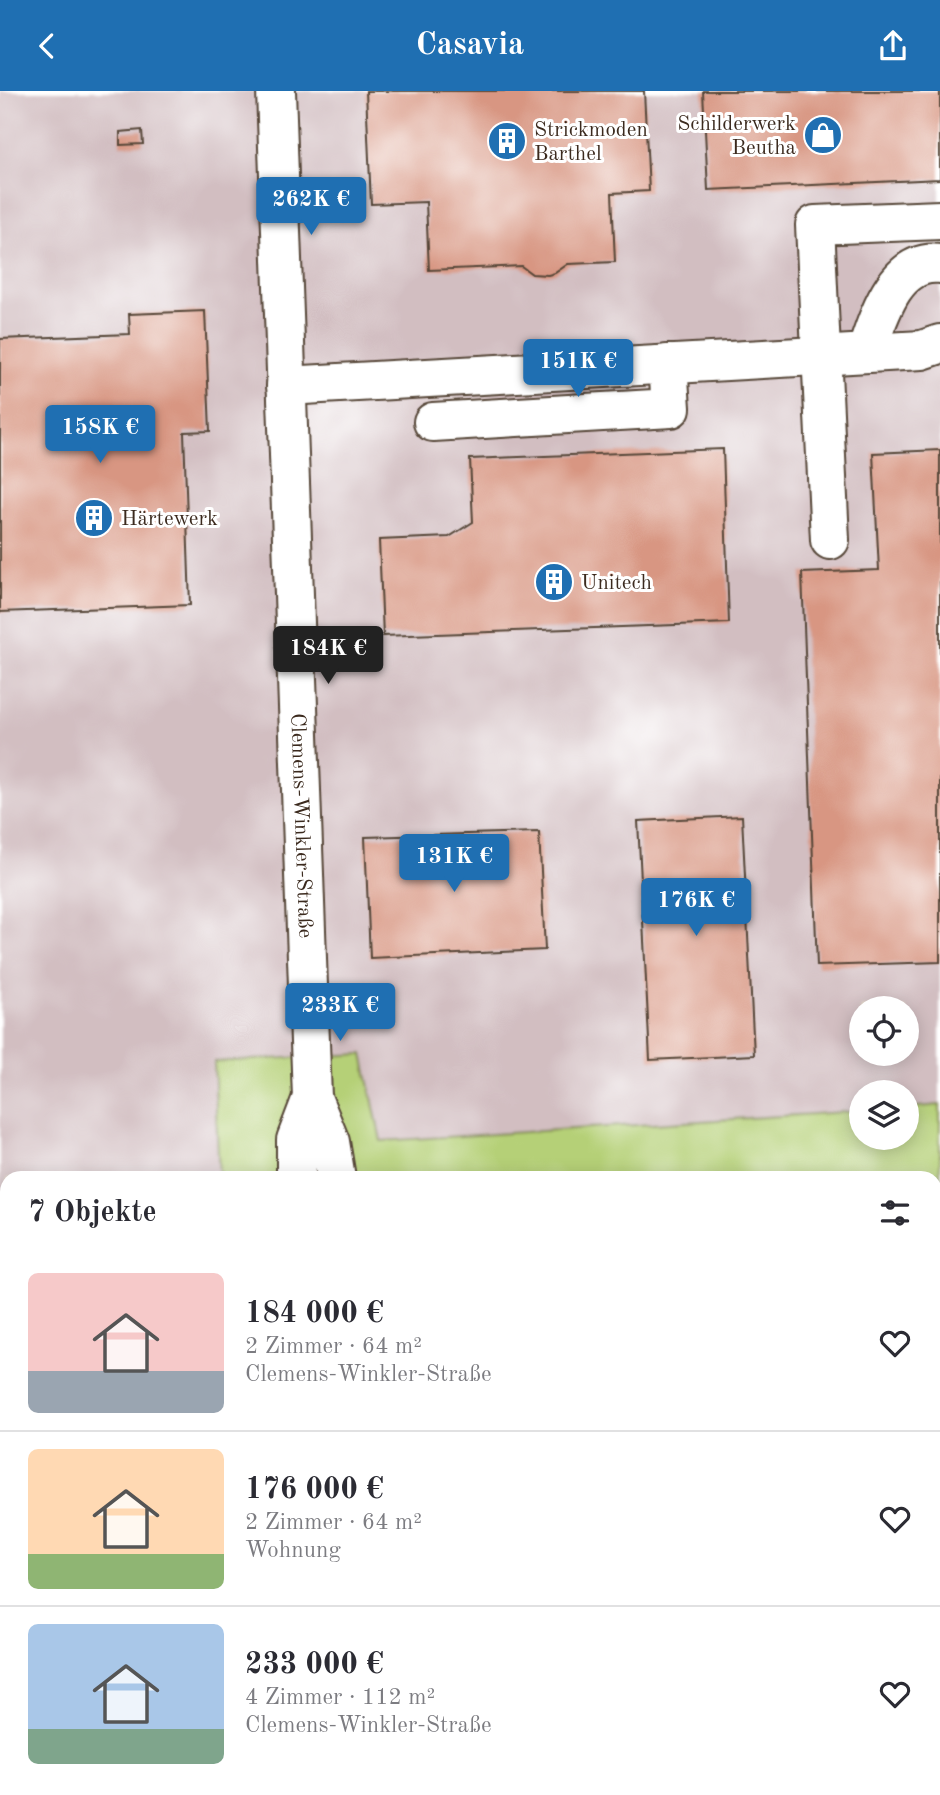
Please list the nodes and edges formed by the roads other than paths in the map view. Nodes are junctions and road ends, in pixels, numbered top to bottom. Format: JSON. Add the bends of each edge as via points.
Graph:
{"nodes":[{"id":1,"x":276,"y":91,"type":"edge"},
{"id":2,"x":940,"y":220,"type":"edge"},
{"id":3,"x":940,"y":264,"type":"edge"},
{"id":4,"x":940,"y":344,"type":"edge"},
{"id":5,"x":866,"y":353,"type":"junction"},
{"id":6,"x":820,"y":355,"type":"junction"},
{"id":7,"x":668,"y":364,"type":"junction"},
{"id":8,"x":286,"y":386,"type":"junction"},
{"id":9,"x":433,"y":422,"type":"dead end"},
{"id":10,"x":830,"y":540,"type":"dead end"},
{"id":11,"x":312,"y":1098,"type":"junction"},
{"id":12,"x":296,"y":1171,"type":"edge"},
{"id":13,"x":335,"y":1171,"type":"edge"}],
"edges":[{"from":1,"to":8,"type":"street","name":"Clemens-Winkler-Straße"},
{"from":2,"to":6,"type":"street","via":[[815,225]]},
{"from":3,"to":5,"type":"street","via":[[929,262],[902,277],[882,306]]},
{"from":4,"to":5,"type":"street","via":[[922,350]]},
{"from":5,"to":6,"type":"street"},
{"from":6,"to":7,"type":"street"},
{"from":6,"to":10,"type":"street"},
{"from":7,"to":8,"type":"street"},
{"from":7,"to":9,"type":"street","via":[[671,408]]},
{"from":8,"to":11,"type":"street","name":"Clemens-Winkler-Straße"},
{"from":11,"to":12,"type":"street","name":"Clemens-Winkler-Straße","via":[[296,1140]]},
{"from":11,"to":13,"type":"street","name":"Clemens-Winkler-Straße","via":[[330,1142]]}]}
